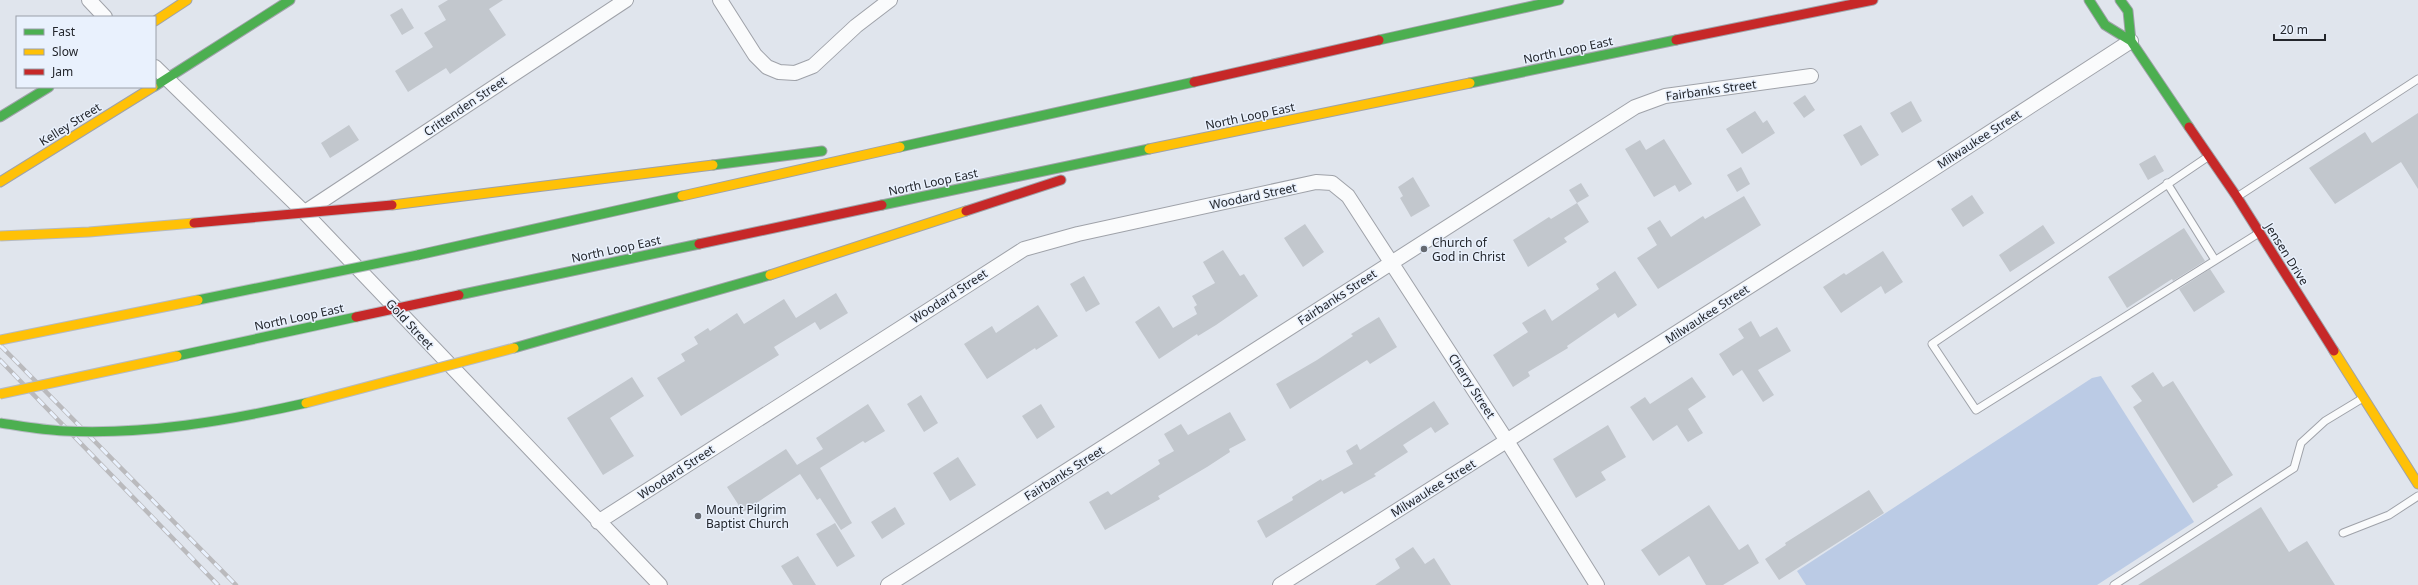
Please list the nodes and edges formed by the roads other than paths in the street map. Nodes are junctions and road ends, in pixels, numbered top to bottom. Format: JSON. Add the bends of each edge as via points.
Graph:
{"nodes":[{"id":1,"x":89,"y":0,"type":"edge"},
{"id":2,"x":187,"y":0,"type":"edge"},
{"id":3,"x":290,"y":0,"type":"edge"},
{"id":4,"x":626,"y":0,"type":"edge"},
{"id":5,"x":720,"y":0,"type":"edge"},
{"id":6,"x":890,"y":0,"type":"edge"},
{"id":7,"x":1559,"y":0,"type":"edge"},
{"id":8,"x":1873,"y":0,"type":"edge"},
{"id":9,"x":2090,"y":0,"type":"edge"},
{"id":10,"x":2120,"y":0,"type":"edge"},
{"id":11,"x":104,"y":16,"type":"edge"},
{"id":12,"x":156,"y":20,"type":"edge"},
{"id":13,"x":2132,"y":40,"type":"junction"},
{"id":14,"x":156,"y":73,"type":"edge"},
{"id":15,"x":1811,"y":76,"type":"dead end"},
{"id":16,"x":2418,"y":79,"type":"edge"},
{"id":17,"x":158,"y":84,"type":"edge"},
{"id":18,"x":47,"y":88,"type":"edge"},
{"id":19,"x":152,"y":88,"type":"edge"},
{"id":20,"x":0,"y":117,"type":"edge"},
{"id":21,"x":952,"y":134,"type":"junction"},
{"id":22,"x":1167,"y":145,"type":"junction"},
{"id":23,"x":857,"y":146,"type":"dead end"},
{"id":24,"x":833,"y":149,"type":"dead end"},
{"id":25,"x":2209,"y":156,"type":"junction"},
{"id":26,"x":1084,"y":172,"type":"dead end"},
{"id":27,"x":1070,"y":177,"type":"dead end"},
{"id":28,"x":0,"y":182,"type":"edge"},
{"id":29,"x":2166,"y":183,"type":"junction"},
{"id":30,"x":1342,"y":191,"type":"joint"},
{"id":31,"x":2237,"y":197,"type":"junction"},
{"id":32,"x":305,"y":213,"type":"junction"},
{"id":33,"x":2259,"y":233,"type":"junction"},
{"id":34,"x":0,"y":236,"type":"edge"},
{"id":35,"x":2215,"y":260,"type":"junction"},
{"id":36,"x":1391,"y":262,"type":"junction"},
{"id":37,"x":0,"y":340,"type":"edge"},
{"id":38,"x":0,"y":394,"type":"edge"},
{"id":39,"x":2363,"y":398,"type":"junction"},
{"id":40,"x":0,"y":423,"type":"edge"},
{"id":41,"x":1507,"y":441,"type":"junction"},
{"id":42,"x":2418,"y":484,"type":"edge"},
{"id":43,"x":2418,"y":496,"type":"edge"},
{"id":44,"x":598,"y":522,"type":"junction"},
{"id":45,"x":2343,"y":533,"type":"dead end"},
{"id":46,"x":660,"y":585,"type":"edge"},
{"id":47,"x":888,"y":585,"type":"edge"},
{"id":48,"x":1280,"y":585,"type":"edge"},
{"id":49,"x":1597,"y":585,"type":"edge"},
{"id":50,"x":2114,"y":585,"type":"edge"}],
"edges":[{"from":1,"to":11,"type":"street"},
{"from":2,"to":12,"type":"main road"},
{"from":3,"to":17,"type":"main road","name":"Kelley Street"},
{"from":4,"to":32,"type":"street","name":"Crittenden Street"},
{"from":5,"to":6,"type":"street","via":[[755,55],[767,66],[780,72],[795,73],[813,66],[856,26]]},
{"from":7,"to":21,"type":"main road"},
{"from":8,"to":22,"type":"main road","name":"North Loop East"},
{"from":9,"to":13,"type":"main road","name":"Jensen Drive","via":[[2105,25]]},
{"from":10,"to":13,"type":"main road","name":"Jensen Drive","via":[[2128,11]]},
{"from":13,"to":25,"type":"main road","name":"Jensen Drive"},
{"from":13,"to":41,"type":"street","name":"Milwaukee Street"},
{"from":14,"to":17,"type":"street","name":"Gold Street"},
{"from":15,"to":36,"type":"street","name":"Fairbanks Street","via":[[1665,96],[1635,107]]},
{"from":16,"to":31,"type":"lane"},
{"from":17,"to":32,"type":"street","name":"Gold Street"},
{"from":18,"to":20,"type":"main road"},
{"from":19,"to":28,"type":"main road","name":"Kelley Street"},
{"from":21,"to":23,"type":"main road"},
{"from":21,"to":37,"type":"main road","bridge":true,"via":[[418,254]]},
{"from":22,"to":26,"type":"main road"},
{"from":22,"to":38,"type":"main road","name":"North Loop East","bridge":true},
{"from":24,"to":34,"type":"main road","bridge":true,"via":[[392,205],[89,232]]},
{"from":25,"to":29,"type":"lane"},
{"from":25,"to":31,"type":"main road","name":"Jensen Drive"},
{"from":27,"to":40,"type":"main road","bridge":true,"via":[[807,264],[514,348],[311,402],[245,417],[118,430],[25,427]]},
{"from":29,"to":35,"type":"lane"},
{"from":29,"to":35,"type":"lane","via":[[1932,344],[1976,410]]},
{"from":30,"to":36,"type":"street","name":"Cherry Street","via":[[1348,196]]},
{"from":30,"to":44,"type":"street","name":"Woodard Street","via":[[1332,183],[1316,182],[1078,234],[1024,249]]},
{"from":31,"to":33,"type":"main road","name":"Jensen Drive"},
{"from":32,"to":44,"type":"street","name":"Gold Street"},
{"from":33,"to":35,"type":"lane"},
{"from":33,"to":39,"type":"main road","name":"Jensen Drive"},
{"from":36,"to":41,"type":"street","name":"Cherry Street"},
{"from":36,"to":47,"type":"street","name":"Fairbanks Street"},
{"from":39,"to":42,"type":"main road","name":"Jensen Drive"},
{"from":39,"to":50,"type":"lane","via":[[2325,420],[2301,443],[2294,468]]},
{"from":41,"to":48,"type":"street","name":"Milwaukee Street"},
{"from":41,"to":49,"type":"street","name":"Cherry Street"},
{"from":43,"to":45,"type":"lane","via":[[2389,515]]},
{"from":44,"to":46,"type":"street","name":"Gold Street"}]}
